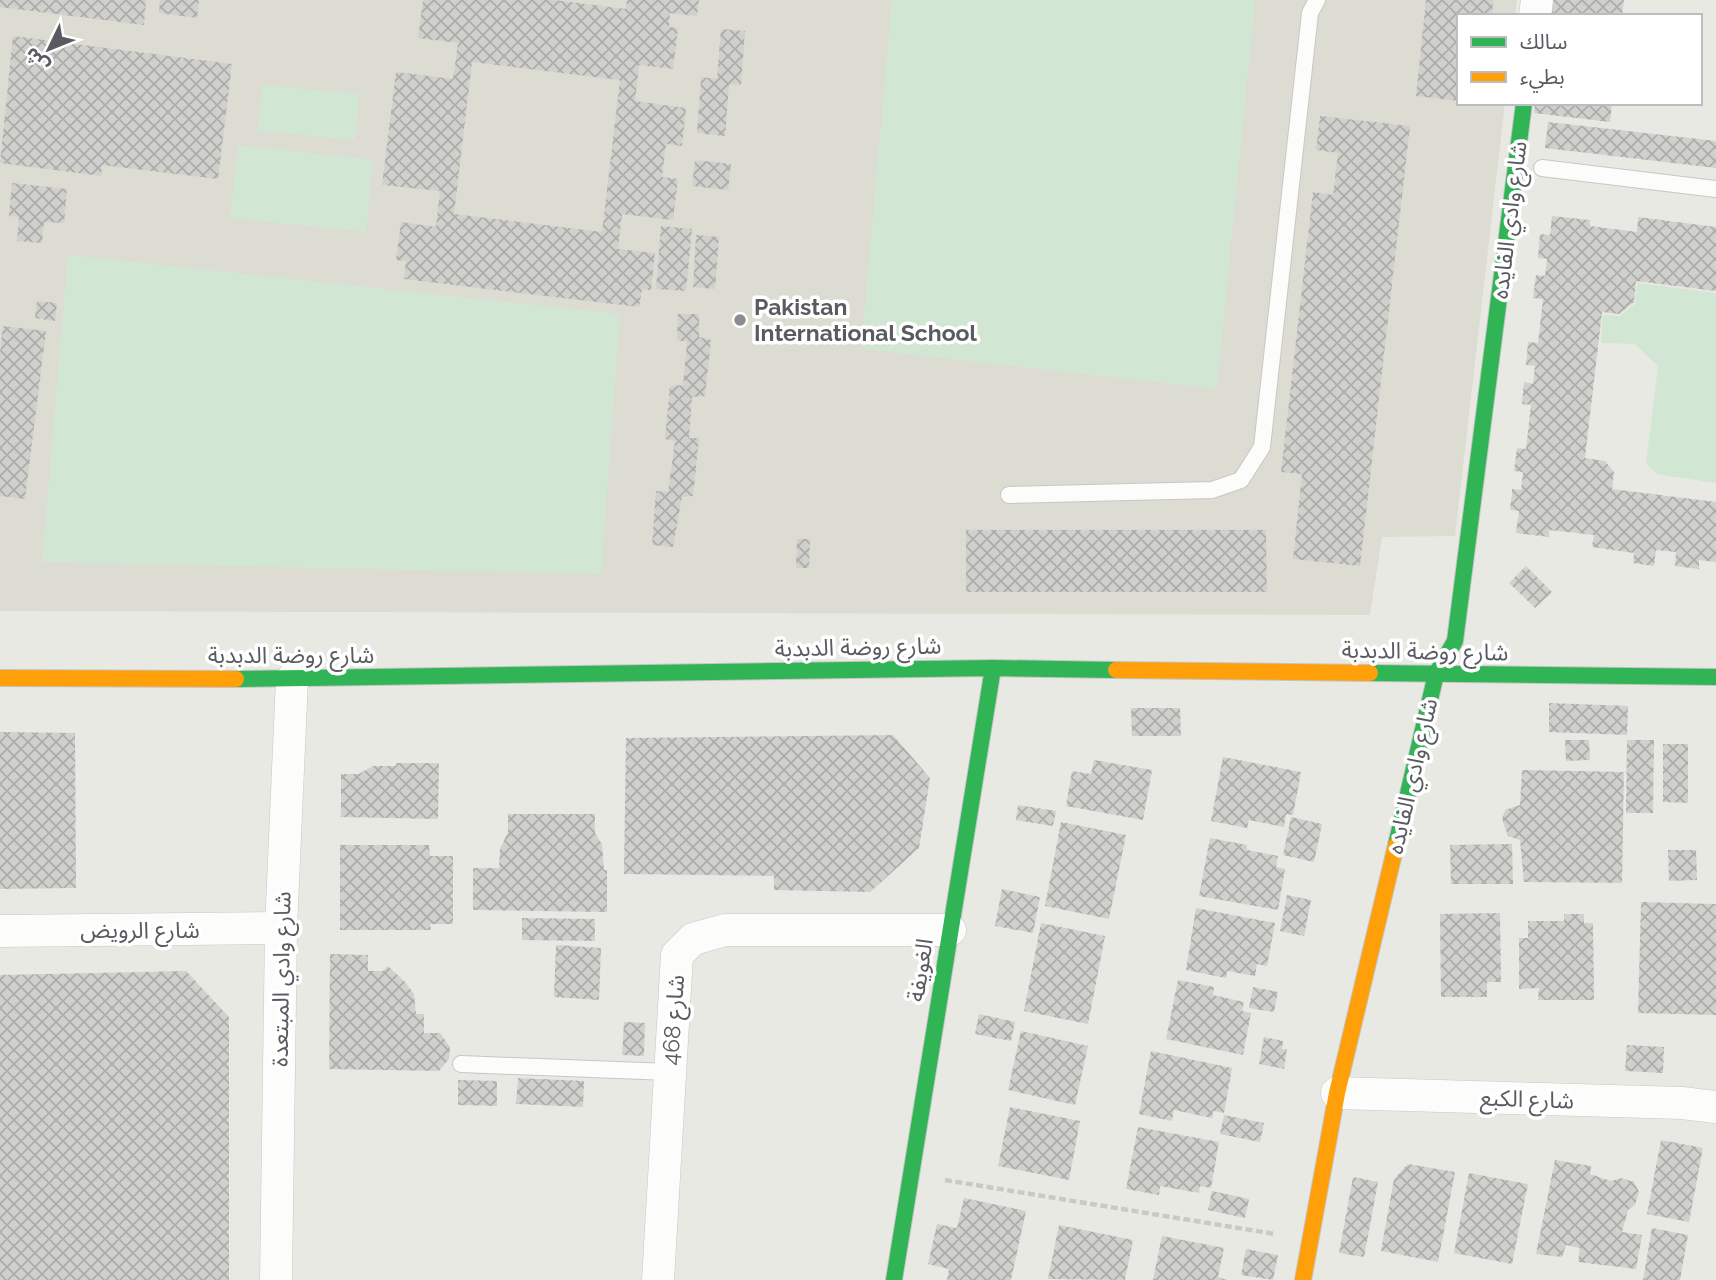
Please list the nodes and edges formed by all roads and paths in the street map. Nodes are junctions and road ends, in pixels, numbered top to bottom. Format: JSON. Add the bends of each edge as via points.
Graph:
{"nodes":[{"id":1,"x":1317,"y":0,"type":"edge"},
{"id":2,"x":1524,"y":105,"type":"edge"},
{"id":3,"x":1542,"y":168,"type":"dead end"},
{"id":4,"x":1716,"y":189,"type":"edge"},
{"id":5,"x":1009,"y":495,"type":"dead end"},
{"id":6,"x":993,"y":668,"type":"junction"},
{"id":7,"x":1436,"y":674,"type":"junction"},
{"id":8,"x":1716,"y":677,"type":"edge"},
{"id":9,"x":0,"y":678,"type":"edge"},
{"id":10,"x":292,"y":679,"type":"junction"},
{"id":11,"x":281,"y":928,"type":"junction"},
{"id":12,"x":950,"y":930,"type":"junction"},
{"id":13,"x":0,"y":931,"type":"edge"},
{"id":14,"x":461,"y":1064,"type":"dead end"},
{"id":15,"x":669,"y":1072,"type":"junction"},
{"id":16,"x":1337,"y":1094,"type":"junction"},
{"id":17,"x":1716,"y":1107,"type":"edge"},
{"id":18,"x":911,"y":1174,"type":"junction"},
{"id":19,"x":1310,"y":1240,"type":"junction"},
{"id":20,"x":276,"y":1280,"type":"edge"},
{"id":21,"x":658,"y":1280,"type":"edge"},
{"id":22,"x":894,"y":1280,"type":"edge"},
{"id":23,"x":1303,"y":1280,"type":"edge"}],
"edges":[{"from":1,"to":5,"type":"lane","via":[[1310,13],[1262,447],[1241,481],[1212,491]]},
{"from":2,"to":7,"type":"street","name":"شارع وادي الفايده","via":[[1455,641]]},
{"from":3,"to":4,"type":"lane"},
{"from":6,"to":7,"type":"street","name":"شارع روضة الدبدبة"},
{"from":6,"to":10,"type":"street","name":"شارع روضة الدبدبة"},
{"from":6,"to":12,"type":"street","name":"الغويفة"},
{"from":7,"to":8,"type":"street","name":"شارع روضة الدبدبة"},
{"from":7,"to":16,"type":"street","name":"شارع وادي الفايده"},
{"from":9,"to":10,"type":"street","name":"شارع روضة الدبدبة"},
{"from":10,"to":11,"type":"street","name":"شارع وادي المبتعدة"},
{"from":11,"to":13,"type":"street","name":"شارع الرويض"},
{"from":11,"to":20,"type":"street","name":"شارع وادي المبتعدة"},
{"from":12,"to":15,"type":"street","name":"شارع 468","via":[[725,930],[693,939],[677,956]]},
{"from":12,"to":18,"type":"street","name":"الغويفة"},
{"from":14,"to":15,"type":"lane"},
{"from":15,"to":21,"type":"street","name":"شارع 468"},
{"from":16,"to":17,"type":"street","name":"شارع الكبع"},
{"from":16,"to":19,"type":"street","name":"شارع وادي الفايده"},
{"from":18,"to":19,"type":"path"},
{"from":18,"to":22,"type":"street","name":"الغويفة"},
{"from":19,"to":23,"type":"street","name":"شارع وادي الفايده"}]}
